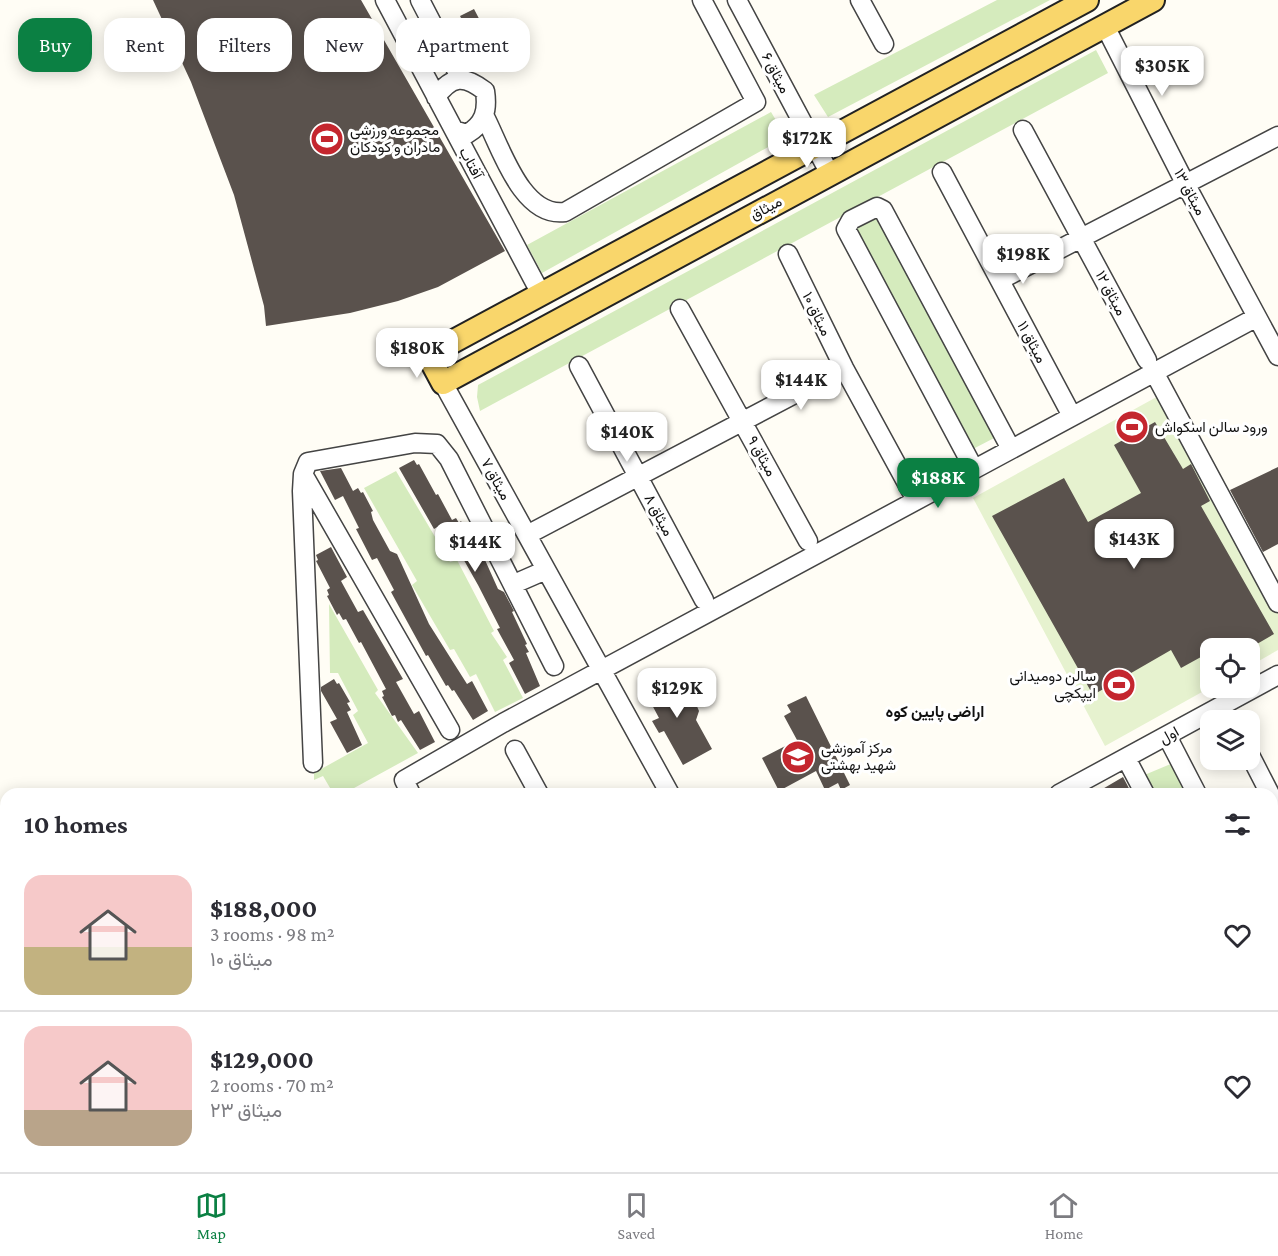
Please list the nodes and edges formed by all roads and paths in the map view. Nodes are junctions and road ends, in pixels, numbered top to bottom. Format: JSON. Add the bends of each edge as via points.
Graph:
{"nodes":[{"id":1,"x":385,"y":0,"type":"edge"},
{"id":2,"x":420,"y":0,"type":"edge"},
{"id":3,"x":702,"y":0,"type":"edge"},
{"id":4,"x":737,"y":0,"type":"edge"},
{"id":5,"x":860,"y":0,"type":"edge"},
{"id":6,"x":1087,"y":0,"type":"edge"},
{"id":7,"x":1093,"y":0,"type":"edge"},
{"id":8,"x":1153,"y":0,"type":"edge"},
{"id":9,"x":1105,"y":26,"type":"junction"},
{"id":10,"x":884,"y":44,"type":"dead end"},
{"id":11,"x":461,"y":79,"type":"junction"},
{"id":12,"x":436,"y":97,"type":"junction"},
{"id":13,"x":485,"y":117,"type":"junction"},
{"id":14,"x":454,"y":130,"type":"junction"},
{"id":15,"x":1023,"y":130,"type":"dead end"},
{"id":16,"x":1278,"y":136,"type":"edge"},
{"id":17,"x":815,"y":147,"type":"junction"},
{"id":18,"x":942,"y":172,"type":"dead end"},
{"id":19,"x":830,"y":174,"type":"junction"},
{"id":20,"x":1186,"y":185,"type":"junction"},
{"id":21,"x":1082,"y":239,"type":"junction"},
{"id":22,"x":788,"y":254,"type":"dead end"},
{"id":23,"x":1000,"y":280,"type":"junction"},
{"id":24,"x":541,"y":294,"type":"junction"},
{"id":25,"x":680,"y":309,"type":"dead end"},
{"id":26,"x":1257,"y":317,"type":"junction"},
{"id":27,"x":1278,"y":356,"type":"edge"},
{"id":28,"x":579,"y":366,"type":"dead end"},
{"id":29,"x":1151,"y":366,"type":"junction"},
{"id":30,"x":843,"y":368,"type":"junction"},
{"id":31,"x":443,"y":383,"type":"junction"},
{"id":32,"x":1072,"y":416,"type":"junction"},
{"id":33,"x":742,"y":422,"type":"junction"},
{"id":34,"x":1011,"y":449,"type":"junction"},
{"id":35,"x":974,"y":469,"type":"junction"},
{"id":36,"x":303,"y":474,"type":"junction"},
{"id":37,"x":639,"y":477,"type":"junction"},
{"id":38,"x":916,"y":500,"type":"junction"},
{"id":39,"x":527,"y":535,"type":"junction"},
{"id":40,"x":808,"y":541,"type":"dead end"},
{"id":41,"x":546,"y":570,"type":"junction"},
{"id":42,"x":514,"y":584,"type":"junction"},
{"id":43,"x":704,"y":600,"type":"dead end"},
{"id":44,"x":1278,"y":603,"type":"edge"},
{"id":45,"x":554,"y":666,"type":"dead end"},
{"id":46,"x":601,"y":669,"type":"junction"},
{"id":47,"x":1278,"y":675,"type":"edge"},
{"id":48,"x":1231,"y":710,"type":"edge"},
{"id":49,"x":1200,"y":723,"type":"edge"},
{"id":50,"x":450,"y":730,"type":"dead end"},
{"id":51,"x":1167,"y":736,"type":"junction"},
{"id":52,"x":515,"y":750,"type":"dead end"},
{"id":53,"x":1126,"y":758,"type":"junction"},
{"id":54,"x":313,"y":763,"type":"dead end"},
{"id":55,"x":1258,"y":770,"type":"edge"},
{"id":56,"x":412,"y":788,"type":"edge"},
{"id":57,"x":536,"y":788,"type":"edge"},
{"id":58,"x":667,"y":788,"type":"edge"},
{"id":59,"x":1072,"y":788,"type":"edge"},
{"id":60,"x":1142,"y":788,"type":"edge"},
{"id":61,"x":1194,"y":788,"type":"edge"},
{"id":62,"x":1267,"y":788,"type":"edge"}],
"edges":[{"from":1,"to":12,"type":"street","name":"آفتاب"},
{"from":2,"to":11,"type":"street"},
{"from":3,"to":13,"type":"street","via":[[756,102],[565,212],[542,210],[531,201]]},
{"from":4,"to":17,"type":"street","name":"میثاق ۶"},
{"from":5,"to":10,"type":"street"},
{"from":6,"to":17,"type":"main road","name":"میثاق"},
{"from":7,"to":9,"type":"main road"},
{"from":8,"to":9,"type":"main road","name":"میثاق"},
{"from":9,"to":19,"type":"main road","name":"میثاق"},
{"from":9,"to":20,"type":"street","name":"میثاق ۱۳"},
{"from":11,"to":12,"type":"street","via":[[450,81]]},
{"from":11,"to":13,"type":"street","via":[[485,91]]},
{"from":12,"to":14,"type":"street","name":"آفتاب"},
{"from":13,"to":14,"type":"street","via":[[467,135]]},
{"from":14,"to":24,"type":"street","name":"آفتاب"},
{"from":15,"to":21,"type":"street","name":"میثاق ۱۲"},
{"from":16,"to":20,"type":"street"},
{"from":17,"to":19,"type":"street","name":"میثاق ۶"},
{"from":17,"to":24,"type":"main road","name":"میثاق"},
{"from":18,"to":23,"type":"street","name":"میثاق ۱۱"},
{"from":19,"to":31,"type":"main road","name":"میثاق"},
{"from":20,"to":21,"type":"street"},
{"from":20,"to":26,"type":"street","name":"میثاق ۱۳"},
{"from":21,"to":23,"type":"street"},
{"from":21,"to":29,"type":"street","name":"میثاق ۱۲"},
{"from":22,"to":30,"type":"street","name":"میثاق ۱۰"},
{"from":23,"to":32,"type":"street","name":"میثاق ۱۱"},
{"from":24,"to":31,"type":"main road","name":"میثاق","via":[[428,355]]},
{"from":25,"to":33,"type":"street","name":"میثاق ۹"},
{"from":26,"to":27,"type":"street","name":"میثاق ۱۳"},
{"from":26,"to":29,"type":"street"},
{"from":28,"to":37,"type":"street","name":"میثاق ۸"},
{"from":29,"to":32,"type":"street"},
{"from":29,"to":44,"type":"street","name":"میثاق ۱۲"},
{"from":30,"to":33,"type":"street"},
{"from":30,"to":38,"type":"street","name":"میثاق ۱۰"},
{"from":31,"to":39,"type":"street","name":"میثاق ۷"},
{"from":32,"to":34,"type":"street"},
{"from":33,"to":37,"type":"street"},
{"from":33,"to":40,"type":"street","name":"میثاق ۹"},
{"from":34,"to":35,"type":"street"},
{"from":34,"to":35,"type":"street","via":[[883,210],[877,207],[851,220],[846,229]]},
{"from":35,"to":38,"type":"street"},
{"from":36,"to":42,"type":"street","via":[[308,462],[416,443],[437,444],[449,459]]},
{"from":36,"to":50,"type":"street"},
{"from":36,"to":54,"type":"street"},
{"from":37,"to":39,"type":"street"},
{"from":37,"to":43,"type":"street","name":"میثاق ۸"},
{"from":38,"to":46,"type":"street"},
{"from":39,"to":41,"type":"street","name":"میثاق ۷"},
{"from":41,"to":42,"type":"street"},
{"from":41,"to":46,"type":"street","name":"میثاق ۷"},
{"from":42,"to":45,"type":"street"},
{"from":46,"to":56,"type":"street"},
{"from":46,"to":58,"type":"street","name":"میثاق ۷"},
{"from":47,"to":48,"type":"street","name":"اول"},
{"from":49,"to":51,"type":"street","name":"اول"},
{"from":51,"to":53,"type":"street","name":"اول"},
{"from":51,"to":61,"type":"street"},
{"from":52,"to":57,"type":"street"},
{"from":53,"to":59,"type":"street","name":"اول"},
{"from":53,"to":60,"type":"street"},
{"from":55,"to":62,"type":"street"}]}
